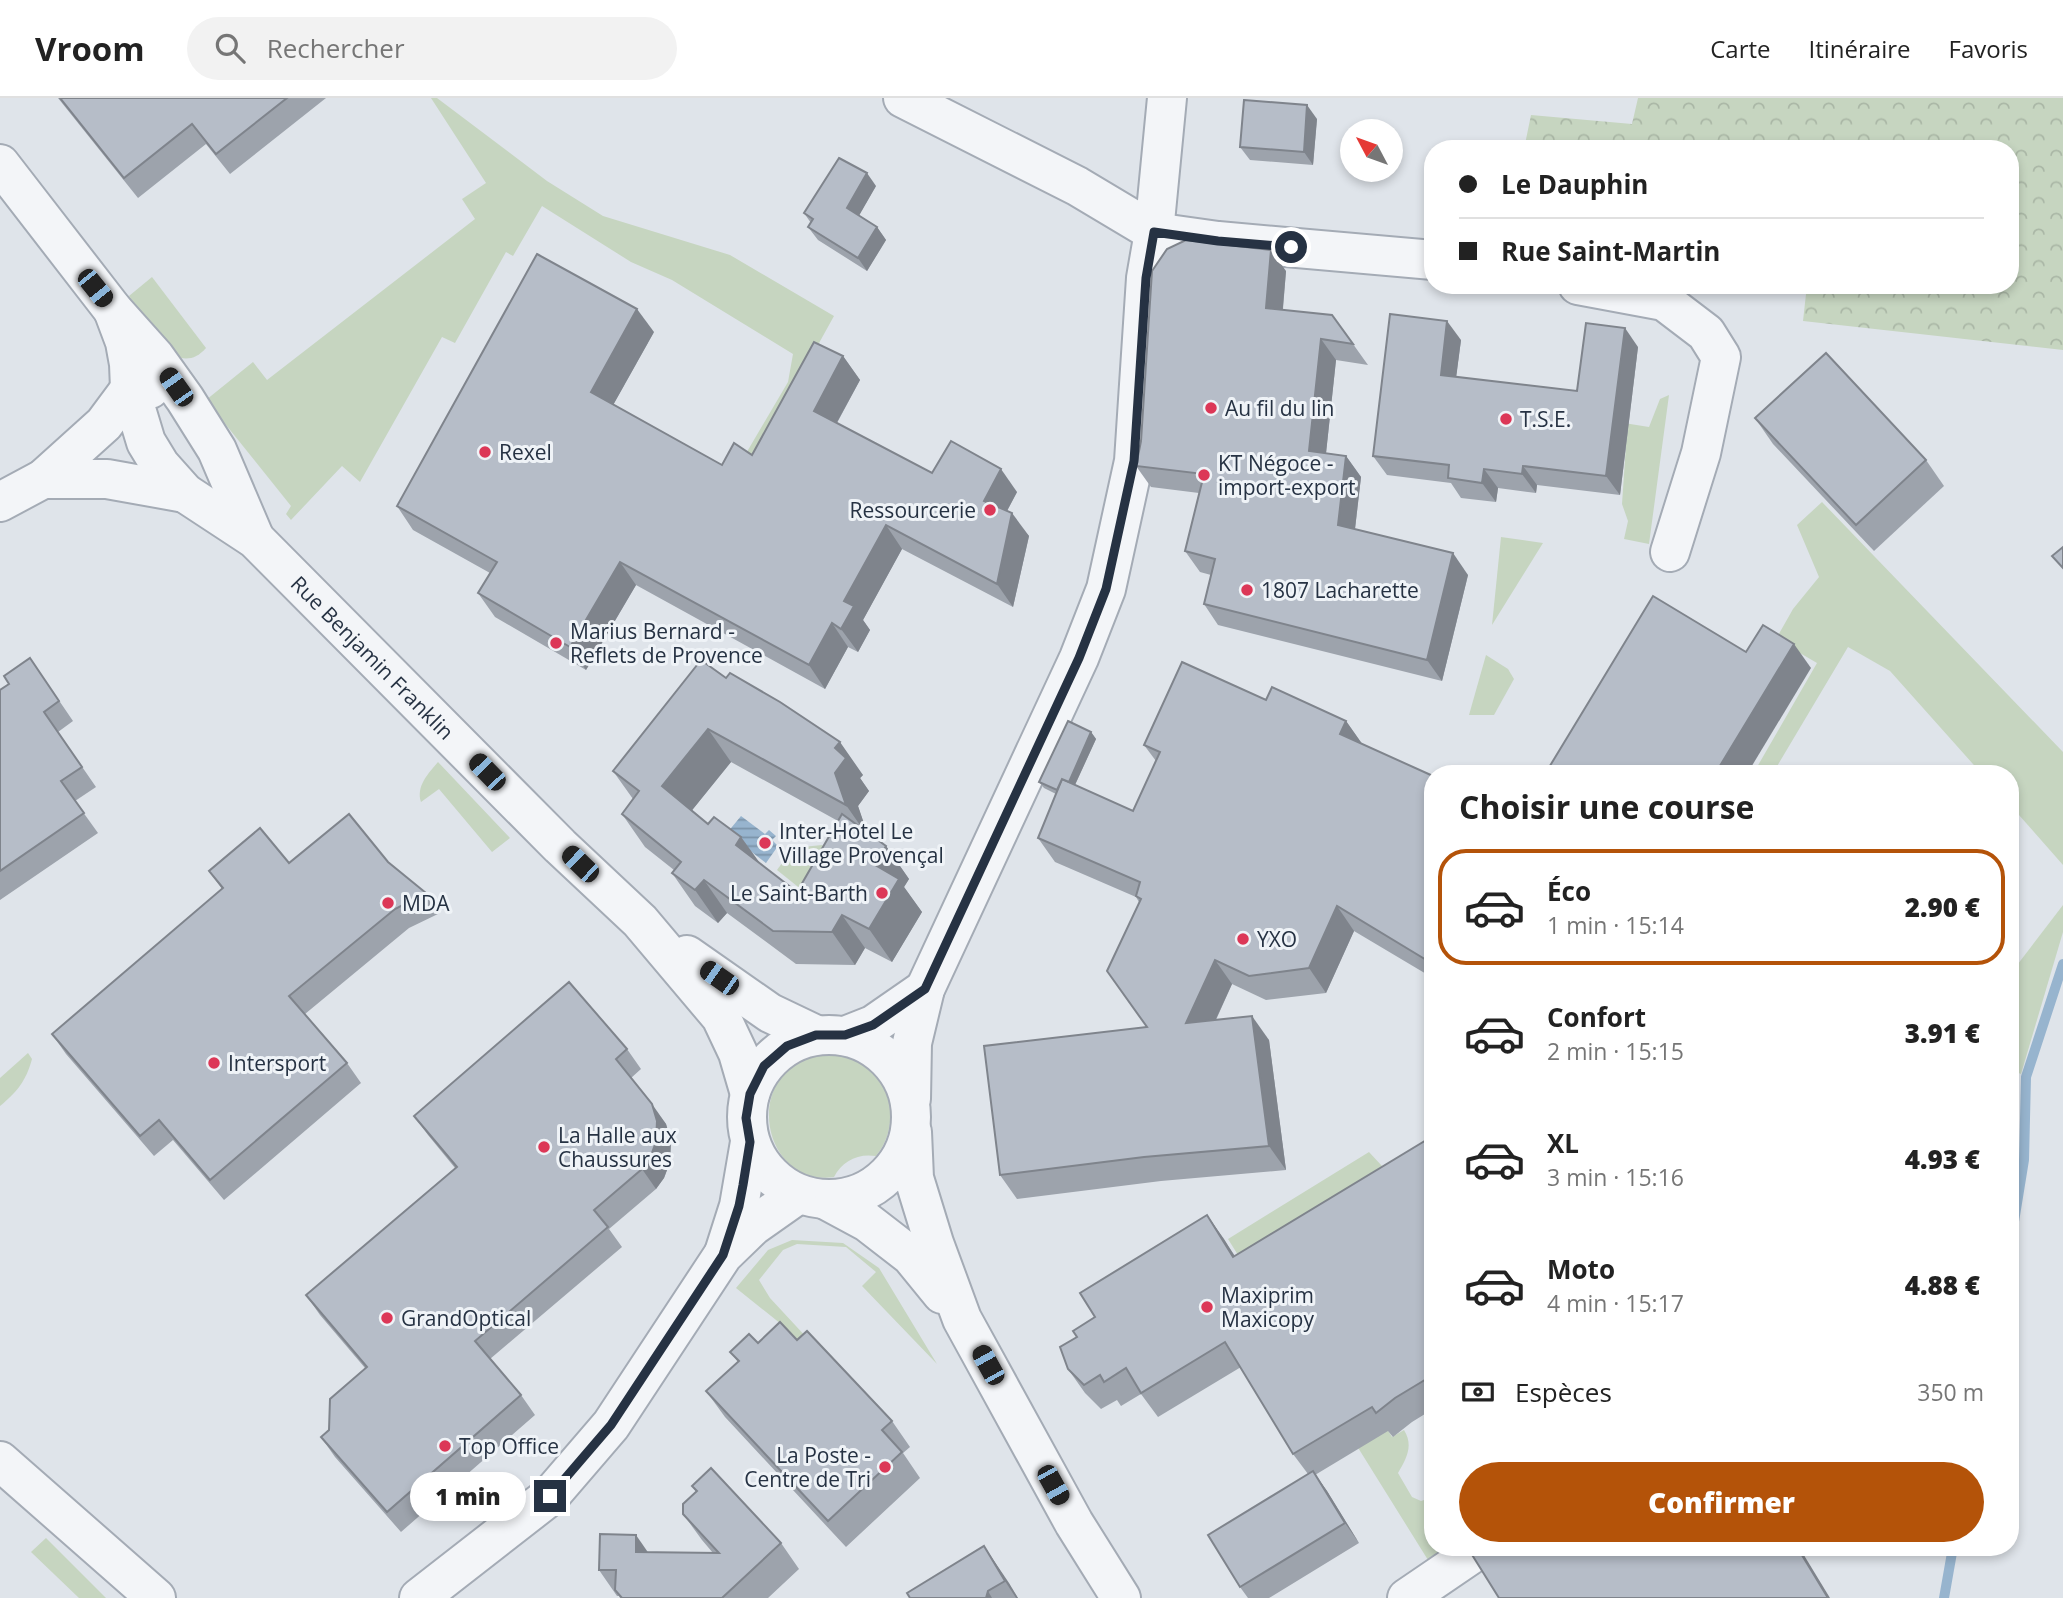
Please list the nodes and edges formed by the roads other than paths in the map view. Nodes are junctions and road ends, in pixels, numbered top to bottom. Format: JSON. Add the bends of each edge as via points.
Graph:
{"nodes":[{"id":1,"x":903,"y":98,"type":"edge"},
{"id":2,"x":1167,"y":98,"type":"edge"},
{"id":3,"x":3,"y":166,"type":"edge"},
{"id":4,"x":1154,"y":232,"type":"junction"},
{"id":5,"x":1424,"y":259,"type":"edge"},
{"id":6,"x":1626,"y":294,"type":"edge"},
{"id":7,"x":113,"y":310,"type":"junction"},
{"id":8,"x":130,"y":390,"type":"junction"},
{"id":9,"x":194,"y":415,"type":"junction"},
{"id":10,"x":160,"y":466,"type":"junction"},
{"id":11,"x":43,"y":479,"type":"junction"},
{"id":12,"x":107,"y":479,"type":"junction"},
{"id":13,"x":185,"y":494,"type":"junction"},
{"id":14,"x":0,"y":502,"type":"edge"},
{"id":15,"x":255,"y":539,"type":"junction"},
{"id":16,"x":1670,"y":552,"type":"dead end"},
{"id":17,"x":640,"y":922,"type":"junction"},
{"id":18,"x":925,"y":989,"type":"junction"},
{"id":19,"x":831,"y":1035,"type":"junction"},
{"id":20,"x":750,"y":1094,"type":"junction"},
{"id":21,"x":911,"y":1115,"type":"junction"},
{"id":22,"x":750,"y":1142,"type":"junction"},
{"id":23,"x":813,"y":1198,"type":"junction"},
{"id":24,"x":723,"y":1255,"type":"junction"},
{"id":25,"x":962,"y":1319,"type":"junction"},
{"id":26,"x":0,"y":1461,"type":"edge"},
{"id":27,"x":1469,"y":1556,"type":"edge"},
{"id":28,"x":156,"y":1598,"type":"edge"},
{"id":29,"x":419,"y":1598,"type":"edge"},
{"id":30,"x":1121,"y":1598,"type":"edge"},
{"id":31,"x":1407,"y":1598,"type":"edge"}],
"edges":[{"from":1,"to":4,"type":"street","via":[[1077,186]]},
{"from":2,"to":4,"type":"street"},
{"from":3,"to":7,"type":"street"},
{"from":4,"to":5,"type":"street"},
{"from":4,"to":18,"type":"street","via":[[1146,278],[1134,461],[1106,589],[1079,658]]},
{"from":6,"to":16,"type":"street","via":[[1664,301],[1706,333],[1721,357],[1701,453]]},
{"from":7,"to":8,"type":"street","via":[[130,364]]},
{"from":7,"to":9,"type":"street","via":[[155,357]]},
{"from":8,"to":9,"type":"street","via":[[156,388]]},
{"from":8,"to":10,"type":"street","via":[[146,442]]},
{"from":8,"to":11,"type":"street","via":[[104,424]]},
{"from":9,"to":10,"type":"street","via":[[183,451]]},
{"from":9,"to":15,"type":"street","via":[[217,450]]},
{"from":10,"to":12,"type":"street"},
{"from":10,"to":13,"type":"street"},
{"from":11,"to":12,"type":"street"},
{"from":11,"to":14,"type":"street"},
{"from":12,"to":13,"type":"street"},
{"from":13,"to":15,"type":"street"},
{"from":15,"to":17,"type":"street","name":"Rue Benjamin Franklin"},
{"from":17,"to":19,"type":"street","name":"Rue Benjamin Franklin","via":[[769,1013]]},
{"from":17,"to":20,"type":"street","name":"Rue Benjamin Franklin","via":[[721,1017]]},
{"from":18,"to":19,"type":"street","via":[[873,1025]]},
{"from":18,"to":21,"type":"street","via":[[912,1043]]},
{"from":19,"to":20,"type":"street","via":[[787,1046],[764,1066]]},
{"from":19,"to":21,"type":"street","via":[[875,1048],[898,1070]]},
{"from":20,"to":22,"type":"street","via":[[746,1118]]},
{"from":21,"to":23,"type":"street","via":[[902,1158],[883,1181],[858,1196]]},
{"from":21,"to":25,"type":"street","via":[[914,1178]]},
{"from":22,"to":23,"type":"street","via":[[768,1174]]},
{"from":22,"to":24,"type":"street","via":[[739,1206]]},
{"from":23,"to":24,"type":"street","via":[[753,1226]]},
{"from":23,"to":25,"type":"street","via":[[867,1222],[911,1256]]},
{"from":24,"to":29,"type":"street","via":[[611,1425],[550,1496]]},
{"from":25,"to":30,"type":"street","via":[[1074,1523]]},
{"from":26,"to":28,"type":"street"},
{"from":27,"to":31,"type":"street"}]}
